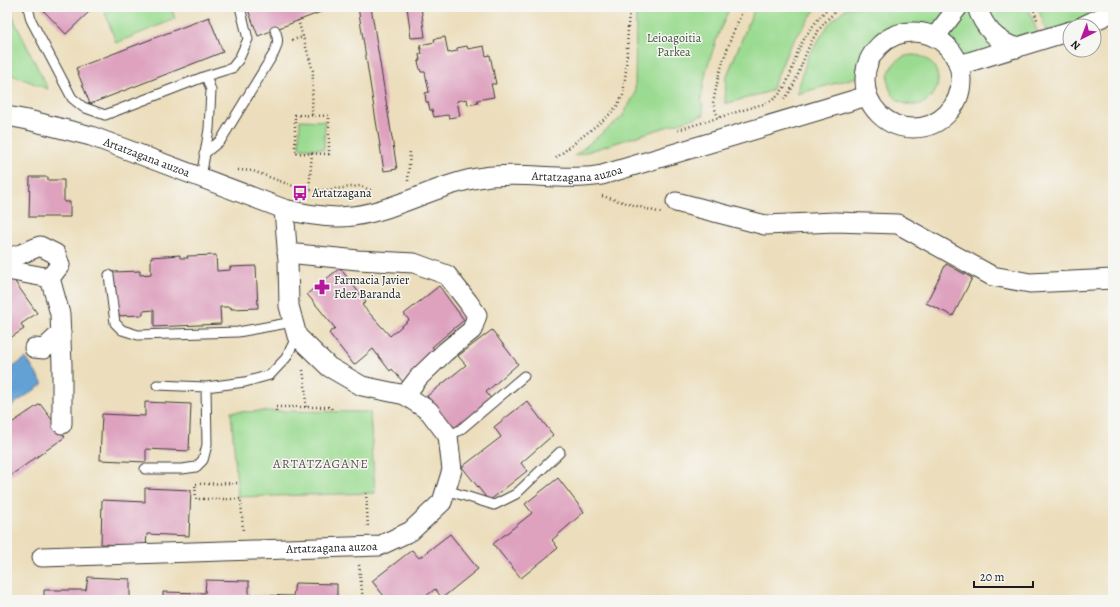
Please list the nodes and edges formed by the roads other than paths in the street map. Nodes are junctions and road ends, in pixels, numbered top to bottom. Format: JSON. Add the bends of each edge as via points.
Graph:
{"nodes":[{"id":1,"x":28,"y":7,"type":"edge"},
{"id":2,"x":240,"y":7,"type":"edge"},
{"id":3,"x":958,"y":7,"type":"edge"},
{"id":4,"x":977,"y":7,"type":"edge"},
{"id":5,"x":1113,"y":12,"type":"edge"},
{"id":6,"x":1100,"y":18,"type":"edge"},
{"id":7,"x":275,"y":30,"type":"dead end"},
{"id":8,"x":1062,"y":34,"type":"edge"},
{"id":9,"x":935,"y":37,"type":"junction"},
{"id":10,"x":1017,"y":48,"type":"junction"},
{"id":11,"x":959,"y":65,"type":"junction"},
{"id":12,"x":206,"y":76,"type":"junction"},
{"id":13,"x":867,"y":96,"type":"junction"},
{"id":14,"x":7,"y":116,"type":"edge"},
{"id":15,"x":204,"y":154,"type":"junction"},
{"id":16,"x":201,"y":178,"type":"junction"},
{"id":17,"x":676,"y":202,"type":"road end"},
{"id":18,"x":284,"y":209,"type":"junction"},
{"id":19,"x":287,"y":253,"type":"junction"},
{"id":20,"x":7,"y":258,"type":"edge"},
{"id":21,"x":7,"y":270,"type":"edge"},
{"id":22,"x":109,"y":275,"type":"dead end"},
{"id":23,"x":50,"y":278,"type":"junction"},
{"id":24,"x":1113,"y":279,"type":"edge"},
{"id":25,"x":295,"y":329,"type":"junction"},
{"id":26,"x":61,"y":332,"type":"junction"},
{"id":27,"x":34,"y":348,"type":"dead end"},
{"id":28,"x":524,"y":376,"type":"dead end"},
{"id":29,"x":158,"y":385,"type":"dead end"},
{"id":30,"x":206,"y":387,"type":"junction"},
{"id":31,"x":405,"y":395,"type":"junction"},
{"id":32,"x":62,"y":424,"type":"dead end"},
{"id":33,"x":448,"y":436,"type":"junction"},
{"id":34,"x":560,"y":452,"type":"dead end"},
{"id":35,"x":145,"y":469,"type":"dead end"},
{"id":36,"x":446,"y":490,"type":"junction"},
{"id":37,"x":42,"y":558,"type":"dead end"}],
"edges":[{"from":1,"to":12,"type":"lane","via":[[31,20],[72,98],[83,107],[105,115]]},
{"from":2,"to":12,"type":"lane","via":[[248,39],[239,59],[232,68]]},
{"from":3,"to":9,"type":"street"},
{"from":4,"to":10,"type":"street","via":[[988,29],[1006,44]]},
{"from":5,"to":6,"type":"street"},
{"from":7,"to":15,"type":"lane","via":[[278,43],[274,53],[221,140]]},
{"from":8,"to":10,"type":"street"},
{"from":9,"to":11,"type":"street","via":[[953,53]]},
{"from":9,"to":13,"type":"street","via":[[907,32],[893,36],[881,44],[866,68]]},
{"from":10,"to":11,"type":"street"},
{"from":11,"to":13,"type":"street","via":[[962,83],[957,102],[945,117],[929,126],[910,129],[892,124],[877,112]]},
{"from":12,"to":15,"type":"lane","via":[[211,90],[209,129]]},
{"from":13,"to":18,"type":"street","name":"Artatzagana auzoa","via":[[602,175],[482,177],[370,213],[352,216],[310,216]]},
{"from":14,"to":16,"type":"street","name":"Artatzagana auzoa","via":[[91,136]]},
{"from":15,"to":16,"type":"lane"},
{"from":16,"to":18,"type":"street","name":"Artatzagana auzoa"},
{"from":17,"to":24,"type":"street","via":[[765,225],[835,222],[898,224],[992,276],[1030,284]]},
{"from":18,"to":19,"type":"street"},
{"from":19,"to":25,"type":"street","via":[[289,306]]},
{"from":19,"to":31,"type":"street","via":[[414,263],[447,275],[477,315],[472,330],[419,377]]},
{"from":20,"to":23,"type":"street","via":[[40,246],[56,254],[60,265]]},
{"from":21,"to":23,"type":"street"},
{"from":22,"to":25,"type":"lane","via":[[115,323],[122,330],[138,335]]},
{"from":23,"to":26,"type":"street","via":[[60,314]]},
{"from":25,"to":30,"type":"lane","via":[[286,358],[270,375],[245,382]]},
{"from":25,"to":31,"type":"street","via":[[329,367],[362,386]]},
{"from":26,"to":27,"type":"street","via":[[44,349]]},
{"from":26,"to":32,"type":"street"},
{"from":28,"to":33,"type":"lane","via":[[460,430]]},
{"from":29,"to":30,"type":"lane"},
{"from":30,"to":35,"type":"lane","via":[[207,445],[203,460],[196,467],[182,470]]},
{"from":31,"to":33,"type":"street","via":[[429,411]]},
{"from":33,"to":36,"type":"street","name":"Artatzagana auzoa","via":[[452,470]]},
{"from":34,"to":36,"type":"lane","via":[[516,494],[494,505]]},
{"from":36,"to":37,"type":"street","name":"Artatzagana auzoa","via":[[442,502],[411,531],[379,546]]}]}
